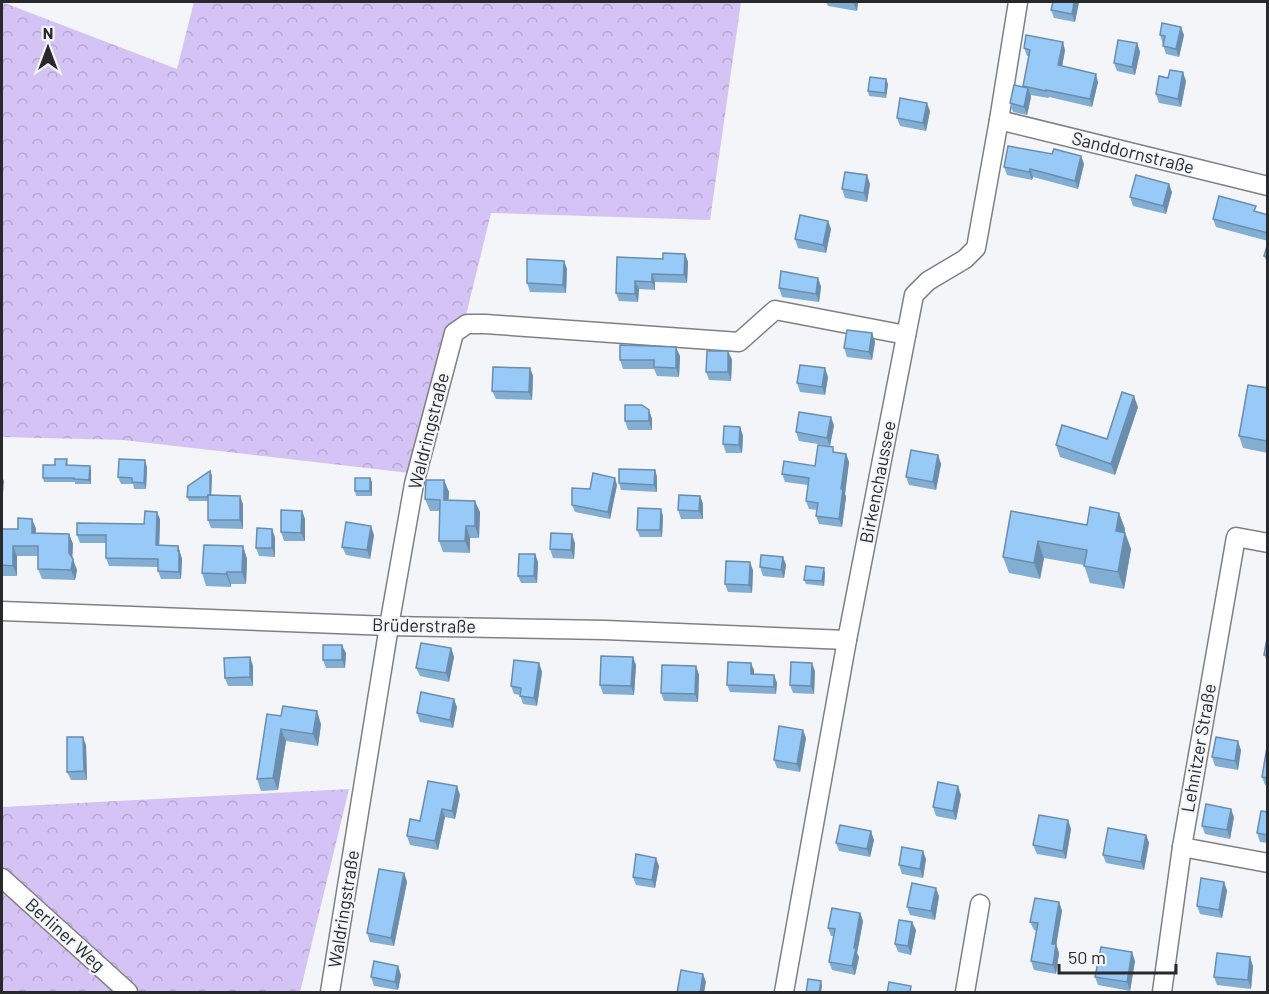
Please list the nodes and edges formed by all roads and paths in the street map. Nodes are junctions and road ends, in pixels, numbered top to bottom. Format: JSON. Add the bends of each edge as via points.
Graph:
{"nodes":[{"id":1,"x":1018,"y":2,"type":"edge"},
{"id":2,"x":999,"y":120,"type":"junction"},
{"id":3,"x":1268,"y":186,"type":"edge"},
{"id":4,"x":906,"y":335,"type":"junction"},
{"id":5,"x":1268,"y":543,"type":"edge"},
{"id":6,"x":2,"y":612,"type":"edge"},
{"id":7,"x":389,"y":626,"type":"junction"},
{"id":8,"x":847,"y":640,"type":"junction"},
{"id":9,"x":1182,"y":848,"type":"junction"},
{"id":10,"x":1268,"y":863,"type":"edge"},
{"id":11,"x":2,"y":878,"type":"edge"},
{"id":12,"x":980,"y":904,"type":"dead end"},
{"id":13,"x":128,"y":993,"type":"edge"},
{"id":14,"x":330,"y":993,"type":"edge"},
{"id":15,"x":784,"y":993,"type":"edge"},
{"id":16,"x":965,"y":993,"type":"edge"},
{"id":17,"x":1162,"y":993,"type":"edge"}],
"edges":[{"from":1,"to":2,"type":"street","name":"Birkenchaussee"},
{"from":2,"to":3,"type":"street","name":"Sanddornstraße"},
{"from":2,"to":4,"type":"street","name":"Birkenchaussee","via":[[976,248],[914,295]]},
{"from":4,"to":7,"type":"street","name":"Waldringstraße","via":[[775,310],[739,342],[467,324],[454,333],[414,484]]},
{"from":4,"to":8,"type":"street","name":"Birkenchaussee"},
{"from":5,"to":9,"type":"street","name":"Lehnitzer Straße","via":[[1236,537]]},
{"from":6,"to":7,"type":"street","name":"Brüderstraße"},
{"from":7,"to":8,"type":"street","name":"Brüderstraße"},
{"from":7,"to":14,"type":"street","name":"Waldringstraße"},
{"from":8,"to":15,"type":"street","name":"Birkenchaussee"},
{"from":9,"to":10,"type":"street"},
{"from":9,"to":17,"type":"street","name":"Lehnitzer Straße"},
{"from":11,"to":13,"type":"street","name":"Berliner Weg"},
{"from":12,"to":16,"type":"street"}]}
